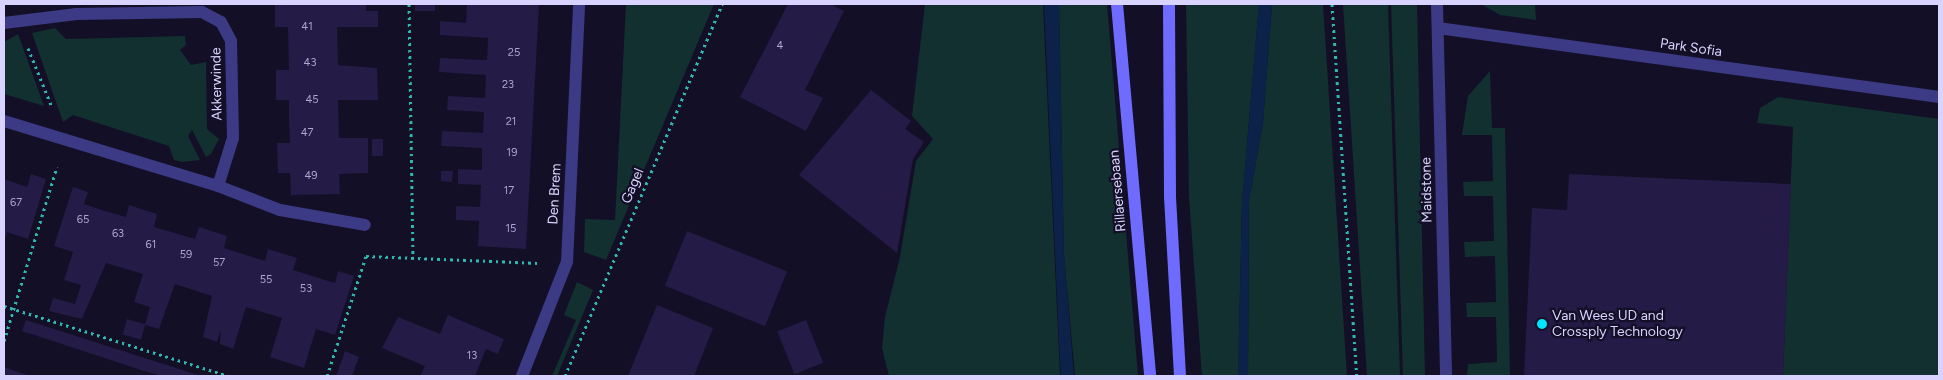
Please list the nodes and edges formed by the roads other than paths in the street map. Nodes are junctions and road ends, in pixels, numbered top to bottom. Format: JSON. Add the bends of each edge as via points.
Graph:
{"nodes":[{"id":1,"x":579,"y":4,"type":"edge"},
{"id":2,"x":1117,"y":4,"type":"edge"},
{"id":3,"x":1169,"y":4,"type":"edge"},
{"id":4,"x":1437,"y":4,"type":"edge"},
{"id":5,"x":4,"y":23,"type":"edge"},
{"id":6,"x":1438,"y":28,"type":"junction"},
{"id":7,"x":1939,"y":97,"type":"edge"},
{"id":8,"x":4,"y":121,"type":"edge"},
{"id":9,"x":218,"y":186,"type":"junction"},
{"id":10,"x":365,"y":225,"type":"dead end"},
{"id":11,"x":522,"y":376,"type":"edge"},
{"id":12,"x":1150,"y":376,"type":"edge"},
{"id":13,"x":1180,"y":376,"type":"edge"},
{"id":14,"x":1446,"y":376,"type":"edge"}],
"edges":[{"from":1,"to":11,"type":"street","name":"Den Brem","via":[[567,262]]},
{"from":2,"to":12,"type":"street","name":"Rillaersebaan"},
{"from":3,"to":13,"type":"street","via":[[1170,196]]},
{"from":4,"to":6,"type":"street","name":"Maidstone"},
{"from":5,"to":9,"type":"street","name":"Akkerwinde","via":[[76,14],[202,12],[221,22],[231,40],[233,138]]},
{"from":6,"to":7,"type":"street","name":"Park Sofia"},
{"from":6,"to":14,"type":"street","name":"Maidstone"},
{"from":8,"to":9,"type":"street"},
{"from":9,"to":10,"type":"street","via":[[280,210]]}]}
